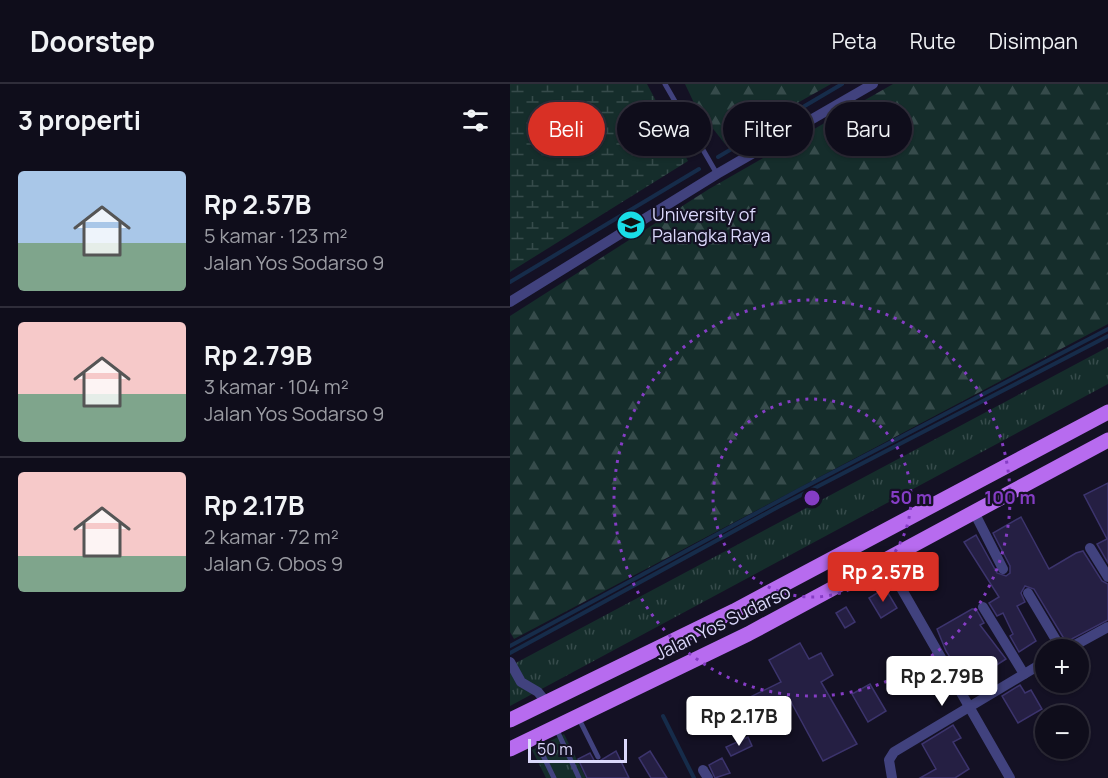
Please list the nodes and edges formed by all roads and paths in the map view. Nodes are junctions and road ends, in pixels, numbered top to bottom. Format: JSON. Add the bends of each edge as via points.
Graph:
{"nodes":[{"id":1,"x":665,"y":84,"type":"edge"},
{"id":2,"x":873,"y":84,"type":"edge"},
{"id":3,"x":717,"y":174,"type":"junction"},
{"id":4,"x":510,"y":302,"type":"edge"},
{"id":5,"x":1108,"y":412,"type":"edge"},
{"id":6,"x":1108,"y":440,"type":"edge"},
{"id":7,"x":974,"y":512,"type":"junction"},
{"id":8,"x":1090,"y":548,"type":"dead end"},
{"id":9,"x":885,"y":560,"type":"junction"},
{"id":10,"x":1004,"y":569,"type":"dead end"},
{"id":11,"x":1108,"y":577,"type":"edge"},
{"id":12,"x":1028,"y":592,"type":"dead end"},
{"id":13,"x":982,"y":608,"type":"dead end"},
{"id":14,"x":1108,"y":627,"type":"edge"},
{"id":15,"x":1057,"y":639,"type":"edge"},
{"id":16,"x":1085,"y":639,"type":"edge"},
{"id":17,"x":510,"y":662,"type":"edge"},
{"id":18,"x":1035,"y":668,"type":"edge"},
{"id":19,"x":1024,"y":674,"type":"junction"},
{"id":20,"x":546,"y":702,"type":"junction"},
{"id":21,"x":969,"y":708,"type":"junction"},
{"id":22,"x":577,"y":716,"type":"junction"},
{"id":23,"x":510,"y":720,"type":"edge"},
{"id":24,"x":555,"y":727,"type":"junction"},
{"id":25,"x":534,"y":738,"type":"junction"},
{"id":26,"x":510,"y":749,"type":"edge"},
{"id":27,"x":598,"y":757,"type":"dead end"},
{"id":28,"x":554,"y":778,"type":"edge"},
{"id":29,"x":579,"y":778,"type":"edge"},
{"id":30,"x":892,"y":778,"type":"edge"},
{"id":31,"x":1010,"y":778,"type":"edge"}],
"edges":[{"from":1,"to":3,"type":"lane"},
{"from":2,"to":3,"type":"street"},
{"from":3,"to":4,"type":"street"},
{"from":5,"to":20,"type":"main road","name":"Jalan Yos Sudarso","via":[[734,611]]},
{"from":6,"to":7,"type":"main road","name":"Jalan Yos Sudarso"},
{"from":7,"to":9,"type":"main road","name":"Jalan Yos Sudarso"},
{"from":7,"to":10,"type":"street"},
{"from":8,"to":11,"type":"street"},
{"from":9,"to":21,"type":"street"},
{"from":9,"to":22,"type":"main road","name":"Jalan Yos Sudarso","via":[[748,634]]},
{"from":12,"to":15,"type":"street"},
{"from":13,"to":19,"type":"street"},
{"from":14,"to":16,"type":"street"},
{"from":17,"to":20,"type":"street","via":[[521,682]]},
{"from":18,"to":19,"type":"street"},
{"from":19,"to":21,"type":"street"},
{"from":20,"to":23,"type":"main road","name":"Jalan Yos Sudarso"},
{"from":21,"to":30,"type":"street","via":[[894,752],[889,767]]},
{"from":21,"to":31,"type":"street"},
{"from":22,"to":24,"type":"main road","name":"Jalan Yos Sudarso"},
{"from":22,"to":27,"type":"lane"},
{"from":24,"to":25,"type":"main road","name":"Jalan Yos Sudarso"},
{"from":24,"to":29,"type":"lane"},
{"from":25,"to":26,"type":"main road","name":"Jalan Yos Sudarso"},
{"from":25,"to":28,"type":"lane"}]}
